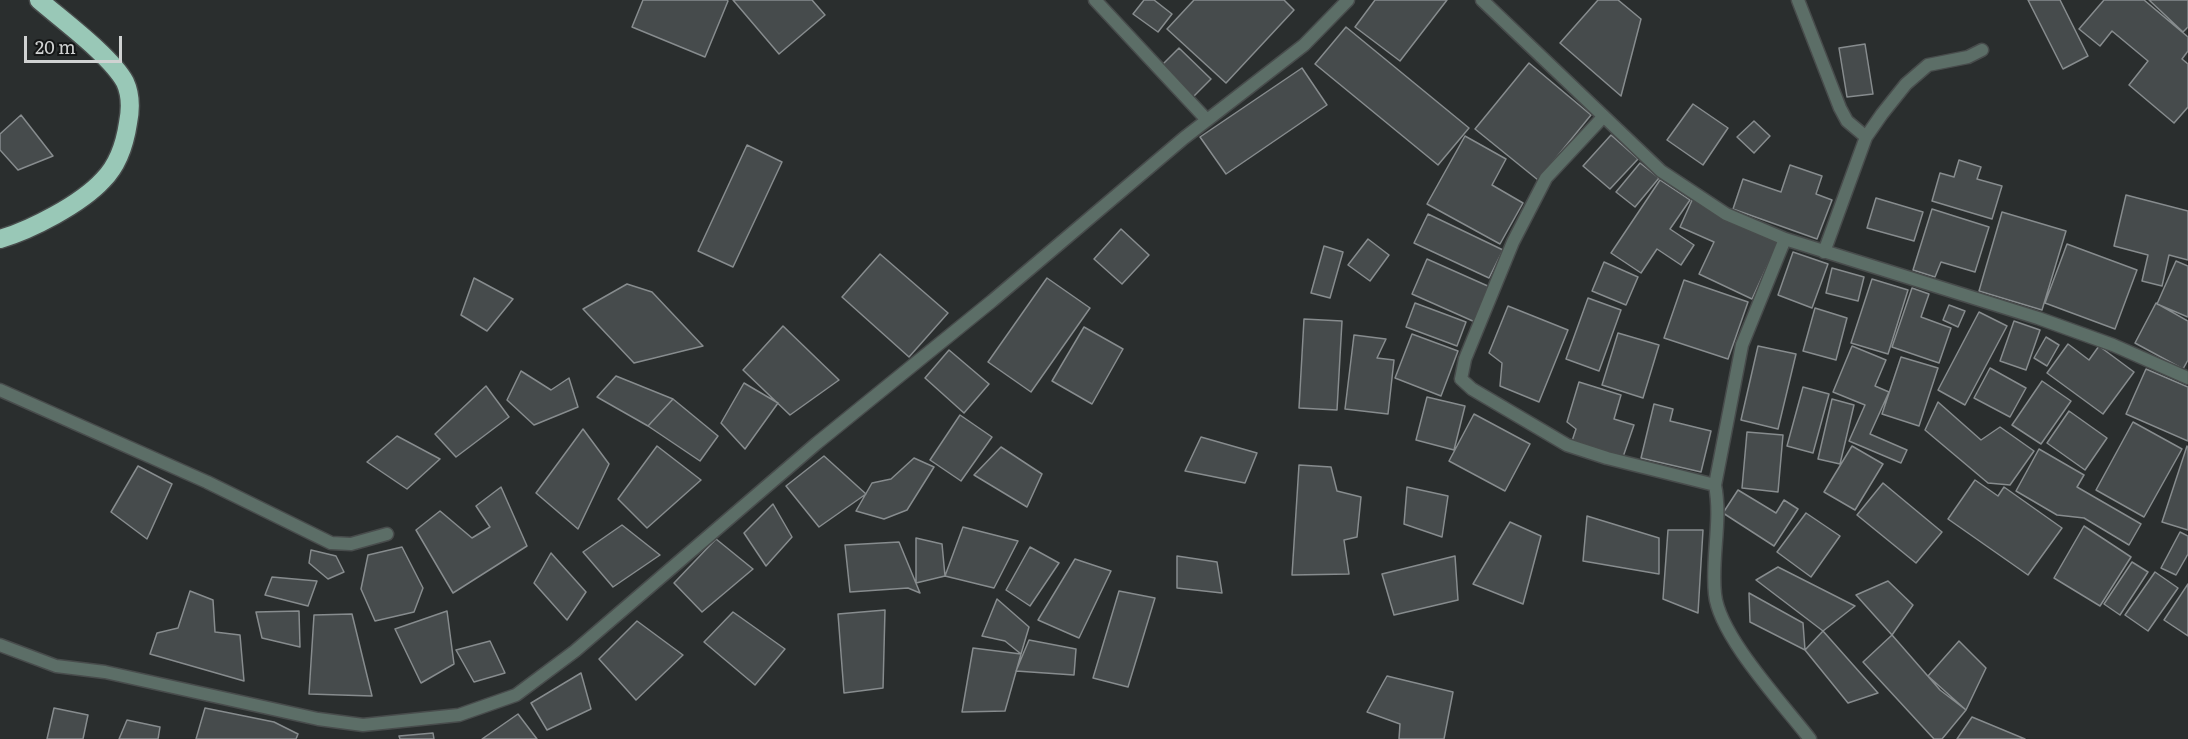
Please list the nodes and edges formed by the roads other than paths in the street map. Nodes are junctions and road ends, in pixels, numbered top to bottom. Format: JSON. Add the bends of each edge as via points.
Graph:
{"nodes":[{"id":1,"x":39,"y":0,"type":"edge"},
{"id":2,"x":1095,"y":0,"type":"edge"},
{"id":3,"x":1348,"y":0,"type":"edge"},
{"id":4,"x":1482,"y":0,"type":"edge"},
{"id":5,"x":1798,"y":0,"type":"edge"},
{"id":6,"x":1982,"y":50,"type":"dead end"},
{"id":7,"x":1603,"y":117,"type":"junction"},
{"id":8,"x":1207,"y":120,"type":"junction"},
{"id":9,"x":1866,"y":137,"type":"junction"},
{"id":10,"x":0,"y":239,"type":"edge"},
{"id":11,"x":1785,"y":239,"type":"junction"},
{"id":12,"x":1824,"y":252,"type":"junction"},
{"id":13,"x":2188,"y":378,"type":"edge"},
{"id":14,"x":0,"y":390,"type":"edge"},
{"id":15,"x":1715,"y":485,"type":"junction"},
{"id":16,"x":387,"y":534,"type":"dead end"},
{"id":17,"x":0,"y":645,"type":"edge"},
{"id":18,"x":1810,"y":739,"type":"edge"}],
"edges":[{"from":1,"to":10,"type":"highway","via":[[119,73],[130,99],[128,124],[120,155],[94,189],[51,216]]},
{"from":2,"to":8,"type":"street"},
{"from":3,"to":8,"type":"street","via":[[1304,45]]},
{"from":4,"to":7,"type":"street"},
{"from":5,"to":9,"type":"street","via":[[1840,108],[1847,121]]},
{"from":6,"to":9,"type":"street","via":[[1968,57],[1928,64],[1906,84]]},
{"from":7,"to":11,"type":"street","via":[[1661,171],[1726,214]]},
{"from":7,"to":15,"type":"street","via":[[1546,178],[1513,242],[1465,358],[1461,379],[1567,445]]},
{"from":8,"to":17,"type":"street","via":[[992,301],[816,442],[575,651],[516,695],[459,715],[363,725],[318,719],[105,672],[56,666]]},
{"from":9,"to":12,"type":"street"},
{"from":11,"to":12,"type":"street"},
{"from":11,"to":15,"type":"street","via":[[1742,345]]},
{"from":12,"to":13,"type":"street","via":[[2038,318],[2114,345]]},
{"from":14,"to":16,"type":"street","via":[[207,482],[331,543],[351,544]]},
{"from":15,"to":18,"type":"street","via":[[1715,596],[1724,625]]}]}
